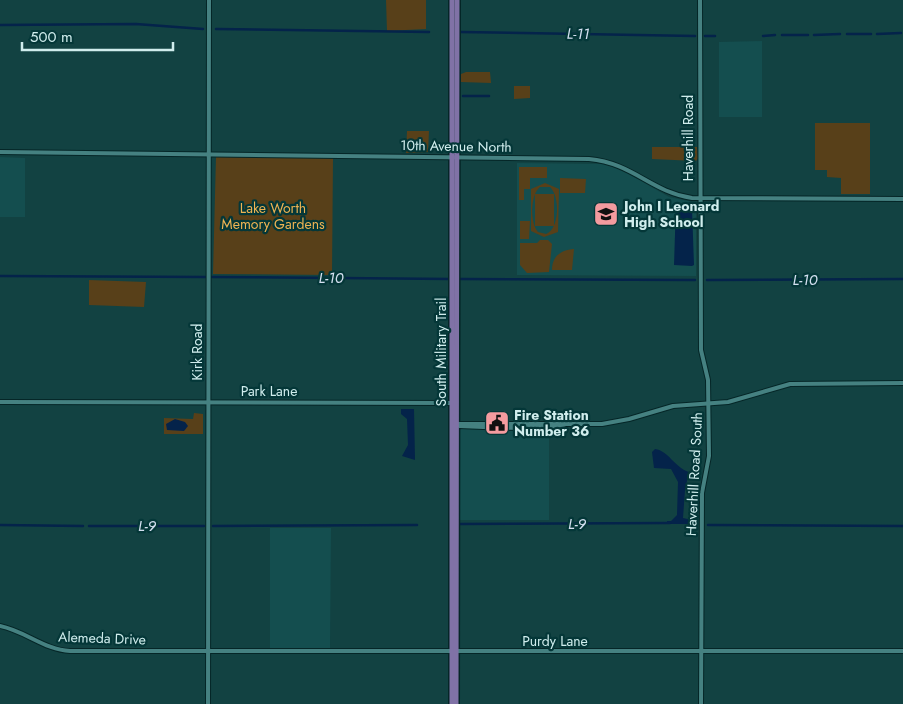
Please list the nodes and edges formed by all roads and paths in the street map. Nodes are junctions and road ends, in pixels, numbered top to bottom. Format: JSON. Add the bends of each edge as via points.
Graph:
{"nodes":[{"id":1,"x":209,"y":0,"type":"edge"},
{"id":2,"x":452,"y":0,"type":"edge"},
{"id":3,"x":457,"y":0,"type":"edge"},
{"id":4,"x":700,"y":0,"type":"edge"},
{"id":5,"x":0,"y":152,"type":"edge"},
{"id":6,"x":209,"y":153,"type":"junction"},
{"id":7,"x":455,"y":156,"type":"junction"},
{"id":8,"x":700,"y":199,"type":"junction"},
{"id":9,"x":903,"y":199,"type":"edge"},
{"id":10,"x":452,"y":265,"type":"junction"},
{"id":11,"x":702,"y":276,"type":"joint"},
{"id":12,"x":457,"y":292,"type":"junction"},
{"id":13,"x":455,"y":364,"type":"junction"},
{"id":14,"x":903,"y":383,"type":"edge"},
{"id":15,"x":0,"y":402,"type":"edge"},
{"id":16,"x":208,"y":402,"type":"junction"},
{"id":17,"x":452,"y":403,"type":"junction"},
{"id":18,"x":708,"y":404,"type":"junction"},
{"id":19,"x":454,"y":424,"type":"junction"},
{"id":20,"x":452,"y":488,"type":"junction"},
{"id":21,"x":457,"y":493,"type":"junction"},
{"id":22,"x":452,"y":535,"type":"junction"},
{"id":23,"x":457,"y":542,"type":"junction"},
{"id":24,"x":452,"y":547,"type":"junction"},
{"id":25,"x":457,"y":553,"type":"junction"},
{"id":26,"x":454,"y":593,"type":"junction"},
{"id":27,"x":0,"y":626,"type":"edge"},
{"id":28,"x":903,"y":651,"type":"edge"},
{"id":29,"x":454,"y":652,"type":"junction"},
{"id":30,"x":701,"y":652,"type":"junction"},
{"id":31,"x":208,"y":653,"type":"junction"},
{"id":32,"x":208,"y":704,"type":"edge"},
{"id":33,"x":454,"y":704,"type":"edge"},
{"id":34,"x":701,"y":704,"type":"edge"}],
"edges":[{"from":1,"to":6,"type":"street","name":"Kirk Road"},
{"from":2,"to":7,"type":"main road","name":"South Military Trail"},
{"from":3,"to":7,"type":"main road","name":"South Military Trail"},
{"from":4,"to":8,"type":"street","name":"Haverhill Road"},
{"from":5,"to":6,"type":"street","name":"10th Avenue North"},
{"from":6,"to":7,"type":"street","name":"10th Avenue North"},
{"from":6,"to":16,"type":"street","name":"Kirk Road"},
{"from":7,"to":8,"type":"street","name":"10th Avenue North","via":[[601,160],[630,170],[667,191]]},
{"from":7,"to":10,"type":"main road","name":"South Military Trail"},
{"from":7,"to":12,"type":"main road","name":"South Military Trail"},
{"from":8,"to":9,"type":"street","name":"10th Avenue North"},
{"from":8,"to":11,"type":"street","name":"Haverhill Road"},
{"from":10,"to":12,"type":"main road"},
{"from":10,"to":13,"type":"main road","name":"South Military Trail"},
{"from":11,"to":18,"type":"street","name":"Haverhill Road South","via":[[701,350],[708,377]]},
{"from":12,"to":13,"type":"main road","name":"South Military Trail"},
{"from":13,"to":17,"type":"main road","name":"South Military Trail"},
{"from":13,"to":19,"type":"main road","name":"South Military Trail"},
{"from":14,"to":18,"type":"street","via":[[790,384],[736,401]]},
{"from":15,"to":16,"type":"street","name":"Park Lane"},
{"from":16,"to":17,"type":"street","name":"Park Lane"},
{"from":16,"to":31,"type":"street","name":"Kirk Road"},
{"from":17,"to":19,"type":"main road","name":"South Military Trail"},
{"from":18,"to":19,"type":"street","via":[[673,406],[611,422]]},
{"from":18,"to":30,"type":"street","name":"Haverhill Road South","via":[[709,460],[702,494]]},
{"from":19,"to":20,"type":"main road","name":"South Military Trail"},
{"from":19,"to":21,"type":"main road","name":"South Military Trail"},
{"from":20,"to":21,"type":"main road"},
{"from":20,"to":22,"type":"main road","name":"South Military Trail"},
{"from":21,"to":23,"type":"main road","name":"South Military Trail"},
{"from":22,"to":23,"type":"main road"},
{"from":22,"to":24,"type":"main road","name":"South Military Trail"},
{"from":23,"to":25,"type":"main road","name":"South Military Trail"},
{"from":24,"to":25,"type":"main road"},
{"from":24,"to":26,"type":"main road","name":"South Military Trail"},
{"from":25,"to":26,"type":"main road","name":"South Military Trail"},
{"from":26,"to":29,"type":"main road","name":"South Military Trail"},
{"from":26,"to":29,"type":"main road","name":"South Military Trail","via":[[457,612]]},
{"from":27,"to":31,"type":"street","name":"Alemeda Drive","via":[[67,651]]},
{"from":28,"to":30,"type":"street","name":"Purdy Lane"},
{"from":29,"to":30,"type":"street","name":"Purdy Lane"},
{"from":29,"to":31,"type":"street","name":"Purdy Lane"},
{"from":29,"to":33,"type":"main road","name":"South Military Trail"},
{"from":29,"to":33,"type":"main road","name":"South Military Trail"},
{"from":30,"to":34,"type":"street","name":"Haverhill Road South"},
{"from":31,"to":32,"type":"street","name":"Kirk Road"}]}
